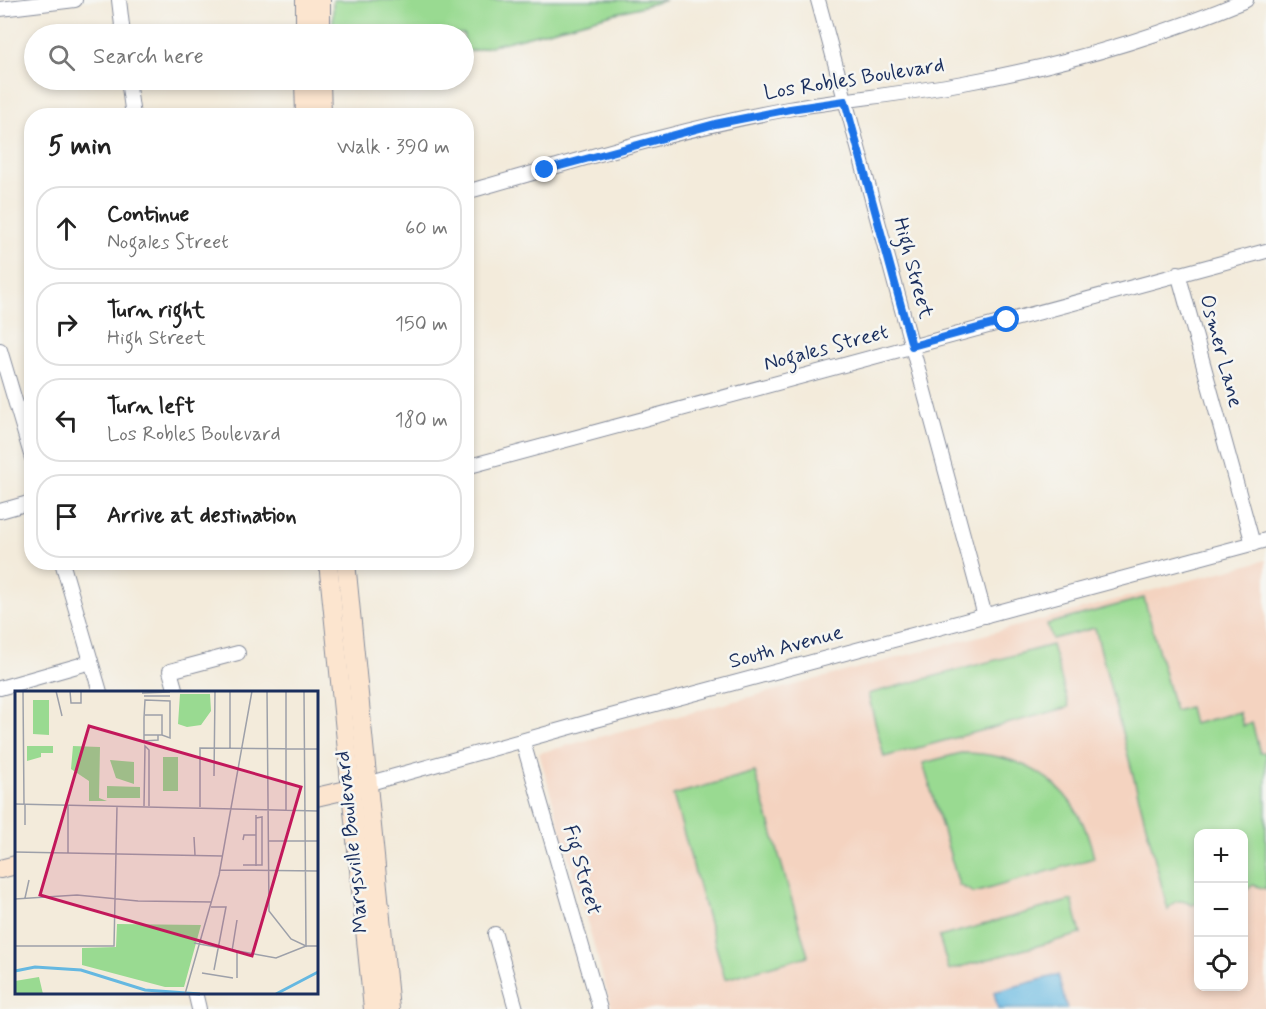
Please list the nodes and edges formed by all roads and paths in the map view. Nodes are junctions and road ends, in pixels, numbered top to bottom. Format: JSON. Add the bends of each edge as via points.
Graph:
{"nodes":[{"id":1,"x":75,"y":0,"type":"edge"},
{"id":2,"x":119,"y":0,"type":"edge"},
{"id":3,"x":305,"y":0,"type":"edge"},
{"id":4,"x":321,"y":0,"type":"edge"},
{"id":5,"x":818,"y":0,"type":"edge"},
{"id":6,"x":1246,"y":0,"type":"edge"},
{"id":7,"x":0,"y":9,"type":"edge"},
{"id":8,"x":122,"y":24,"type":"edge"},
{"id":9,"x":305,"y":24,"type":"edge"},
{"id":10,"x":321,"y":24,"type":"edge"},
{"id":11,"x":129,"y":90,"type":"edge"},
{"id":12,"x":304,"y":90,"type":"edge"},
{"id":13,"x":321,"y":90,"type":"edge"},
{"id":14,"x":845,"y":101,"type":"junction"},
{"id":15,"x":132,"y":108,"type":"edge"},
{"id":16,"x":305,"y":108,"type":"edge"},
{"id":17,"x":322,"y":108,"type":"edge"},
{"id":18,"x":474,"y":190,"type":"edge"},
{"id":19,"x":1266,"y":250,"type":"edge"},
{"id":20,"x":1178,"y":273,"type":"junction"},
{"id":21,"x":912,"y":346,"type":"junction"},
{"id":22,"x":0,"y":350,"type":"edge"},
{"id":23,"x":2,"y":365,"type":"edge"},
{"id":24,"x":24,"y":433,"type":"edge"},
{"id":25,"x":474,"y":466,"type":"edge"},
{"id":26,"x":24,"y":504,"type":"edge"},
{"id":27,"x":0,"y":511,"type":"edge"},
{"id":28,"x":1259,"y":542,"type":"edge"},
{"id":29,"x":64,"y":570,"type":"edge"},
{"id":30,"x":329,"y":570,"type":"edge"},
{"id":31,"x":347,"y":570,"type":"edge"},
{"id":32,"x":349,"y":588,"type":"junction"},
{"id":33,"x":985,"y":616,"type":"junction"},
{"id":34,"x":336,"y":642,"type":"junction"},
{"id":35,"x":238,"y":653,"type":"dead end"},
{"id":36,"x":91,"y":662,"type":"junction"},
{"id":37,"x":0,"y":688,"type":"edge"},
{"id":38,"x":359,"y":690,"type":"junction"},
{"id":39,"x":99,"y":691,"type":"edge"},
{"id":40,"x":175,"y":691,"type":"edge"},
{"id":41,"x":523,"y":742,"type":"junction"},
{"id":42,"x":360,"y":786,"type":"junction"},
{"id":43,"x":318,"y":796,"type":"edge"},
{"id":44,"x":15,"y":865,"type":"edge"},
{"id":45,"x":0,"y":869,"type":"edge"},
{"id":46,"x":495,"y":934,"type":"dead end"},
{"id":47,"x":195,"y":994,"type":"edge"},
{"id":48,"x":200,"y":1009,"type":"edge"},
{"id":49,"x":373,"y":1009,"type":"edge"},
{"id":50,"x":390,"y":1009,"type":"edge"},
{"id":51,"x":516,"y":1009,"type":"edge"},
{"id":52,"x":600,"y":1009,"type":"edge"}],
"edges":[{"from":1,"to":7,"type":"street"},
{"from":2,"to":8,"type":"street"},
{"from":3,"to":9,"type":"main road"},
{"from":4,"to":10,"type":"main road"},
{"from":5,"to":14,"type":"street","name":"High Street"},
{"from":6,"to":14,"type":"street","name":"Los Robles Boulevard","via":[[1184,24],[1063,61],[964,83]]},
{"from":11,"to":15,"type":"street"},
{"from":12,"to":16,"type":"main road"},
{"from":13,"to":17,"type":"main road"},
{"from":14,"to":18,"type":"street","name":"Los Robles Boulevard","via":[[715,124]]},
{"from":14,"to":21,"type":"street","name":"High Street"},
{"from":19,"to":20,"type":"street","name":"Nogales Street"},
{"from":20,"to":21,"type":"street","name":"Nogales Street"},
{"from":20,"to":28,"type":"street","name":"Osmer Lane"},
{"from":21,"to":25,"type":"street","name":"Nogales Street"},
{"from":21,"to":33,"type":"street","name":"High Street"},
{"from":22,"to":23,"type":"street"},
{"from":23,"to":24,"type":"street"},
{"from":26,"to":27,"type":"street"},
{"from":28,"to":33,"type":"street","name":"South Avenue"},
{"from":29,"to":36,"type":"street"},
{"from":30,"to":34,"type":"main road","name":"Marysville Boulevard"},
{"from":31,"to":32,"type":"main road","name":"Marysville Boulevard"},
{"from":32,"to":34,"type":"main road","via":[[342,601],[341,634]]},
{"from":32,"to":38,"type":"main road","name":"Marysville Boulevard"},
{"from":33,"to":41,"type":"street","name":"South Avenue"},
{"from":34,"to":38,"type":"main road","via":[[343,647],[352,684]]},
{"from":34,"to":42,"type":"main road","name":"Marysville Boulevard"},
{"from":35,"to":40,"type":"street","via":[[170,671]]},
{"from":36,"to":37,"type":"street"},
{"from":36,"to":39,"type":"street"},
{"from":38,"to":42,"type":"main road","name":"Marysville Boulevard"},
{"from":41,"to":42,"type":"street","name":"South Avenue"},
{"from":41,"to":52,"type":"street","name":"Fig Street"},
{"from":42,"to":43,"type":"main road","name":"South Avenue"},
{"from":42,"to":49,"type":"main road","name":"Marysville Boulevard"},
{"from":42,"to":50,"type":"main road","name":"Marysville Boulevard"},
{"from":44,"to":45,"type":"main road"},
{"from":46,"to":51,"type":"street"},
{"from":47,"to":48,"type":"street"}]}
